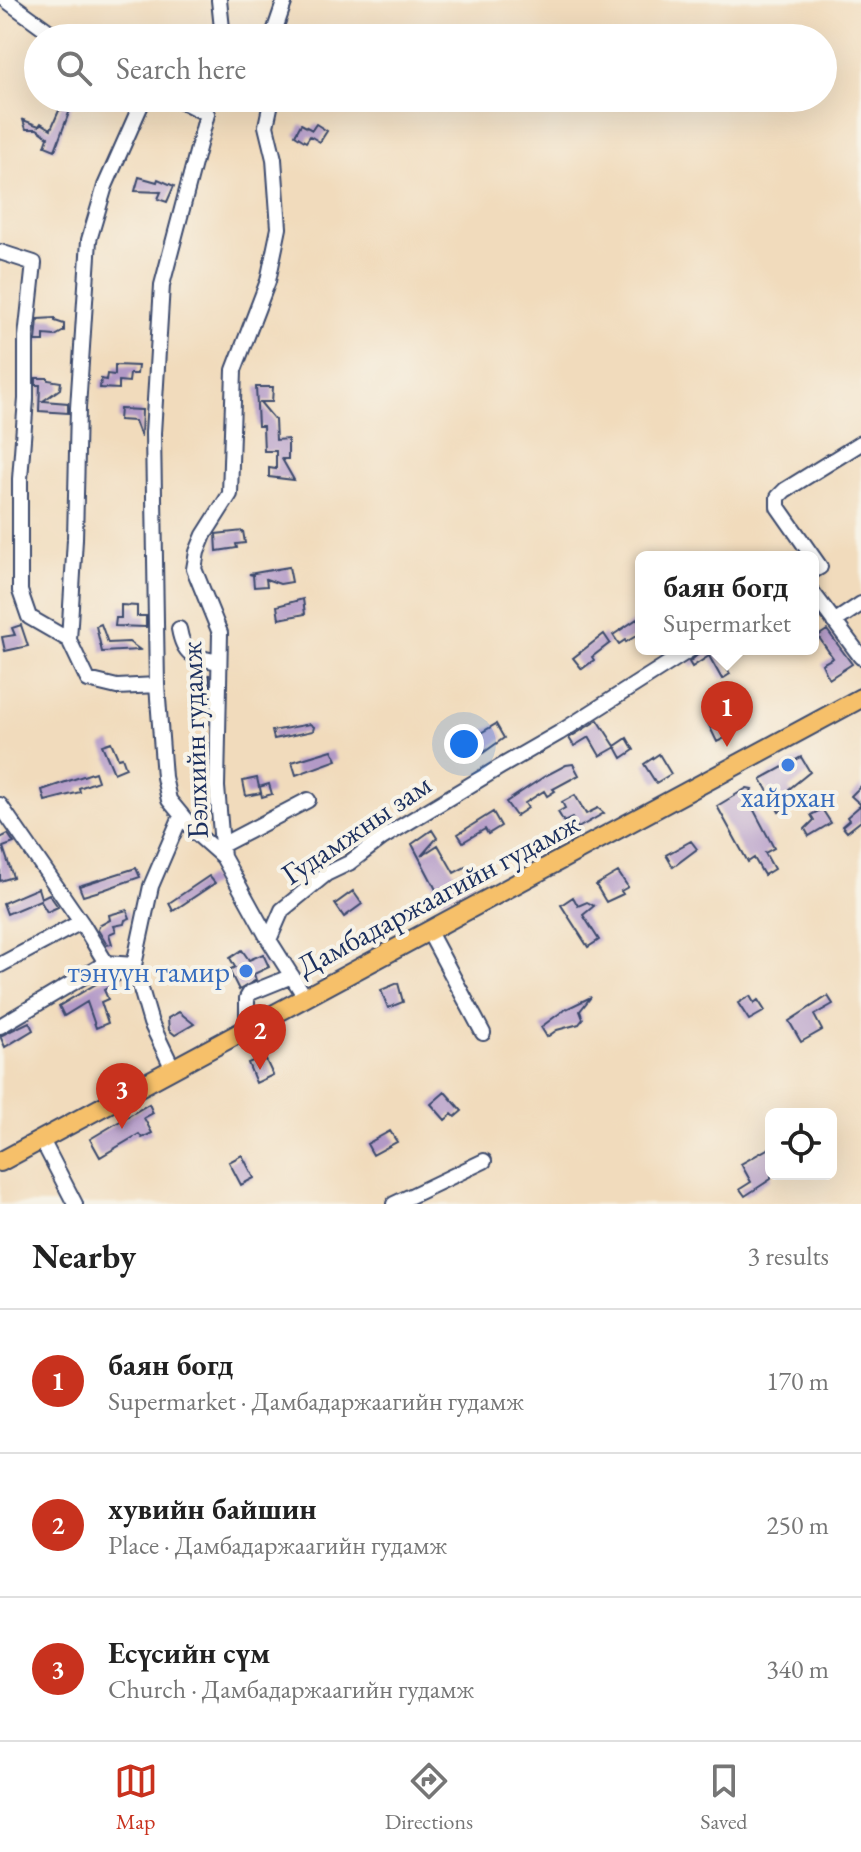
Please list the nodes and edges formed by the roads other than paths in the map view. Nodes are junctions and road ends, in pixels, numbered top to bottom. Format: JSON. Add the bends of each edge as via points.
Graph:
{"nodes":[{"id":1,"x":6,"y":0,"type":"edge"},
{"id":2,"x":219,"y":0,"type":"edge"},
{"id":3,"x":285,"y":0,"type":"edge"},
{"id":4,"x":39,"y":24,"type":"edge"},
{"id":5,"x":222,"y":24,"type":"edge"},
{"id":6,"x":277,"y":24,"type":"edge"},
{"id":7,"x":138,"y":112,"type":"edge"},
{"id":8,"x":203,"y":112,"type":"edge"},
{"id":9,"x":269,"y":112,"type":"edge"},
{"id":10,"x":207,"y":114,"type":"joint"},
{"id":11,"x":0,"y":252,"type":"edge"},
{"id":12,"x":861,"y":443,"type":"edge"},
{"id":13,"x":809,"y":551,"type":"edge"},
{"id":14,"x":819,"y":601,"type":"edge"},
{"id":15,"x":861,"y":604,"type":"edge"},
{"id":16,"x":834,"y":622,"type":"junction"},
{"id":17,"x":179,"y":629,"type":"dead end"},
{"id":18,"x":69,"y":640,"type":"junction"},
{"id":19,"x":682,"y":655,"type":"edge"},
{"id":20,"x":861,"y":657,"type":"edge"},
{"id":21,"x":219,"y":662,"type":"junction"},
{"id":22,"x":157,"y":685,"type":"junction"},
{"id":23,"x":861,"y":698,"type":"edge"},
{"id":24,"x":308,"y":800,"type":"dead end"},
{"id":25,"x":0,"y":805,"type":"edge"},
{"id":26,"x":181,"y":816,"type":"junction"},
{"id":27,"x":223,"y":851,"type":"junction"},
{"id":28,"x":81,"y":922,"type":"junction"},
{"id":29,"x":428,"y":930,"type":"junction"},
{"id":30,"x":269,"y":940,"type":"junction"},
{"id":31,"x":106,"y":963,"type":"junction"},
{"id":32,"x":0,"y":965,"type":"edge"},
{"id":33,"x":134,"y":965,"type":"junction"},
{"id":34,"x":292,"y":976,"type":"junction"},
{"id":35,"x":305,"y":997,"type":"junction"},
{"id":36,"x":0,"y":1026,"type":"edge"},
{"id":37,"x":247,"y":1029,"type":"junction"},
{"id":38,"x":483,"y":1033,"type":"dead end"},
{"id":39,"x":173,"y":1069,"type":"junction"},
{"id":40,"x":42,"y":1140,"type":"junction"},
{"id":41,"x":484,"y":1161,"type":"dead end"},
{"id":42,"x":0,"y":1162,"type":"edge"},
{"id":43,"x":75,"y":1204,"type":"edge"},
{"id":44,"x":394,"y":1204,"type":"edge"}],
"edges":[{"from":1,"to":4,"type":"street"},
{"from":2,"to":5,"type":"street"},
{"from":3,"to":6,"type":"street"},
{"from":7,"to":18,"type":"street","name":"Бэлхийн гудамж","via":[[105,186],[89,240]]},
{"from":8,"to":10,"type":"street"},
{"from":9,"to":21,"type":"street","name":"Бэлхийн гудамж","via":[[266,126],[279,228],[268,281],[234,370],[230,494],[204,535],[194,569],[220,633]]},
{"from":10,"to":22,"type":"street","name":"Бэлхийн гудамж","via":[[162,285],[153,433]]},
{"from":11,"to":18,"type":"street","via":[[34,263],[26,337],[20,591],[29,617]]},
{"from":12,"to":13,"type":"street","via":[[778,497],[778,507]]},
{"from":14,"to":16,"type":"street"},
{"from":15,"to":16,"type":"street"},
{"from":16,"to":20,"type":"street"},
{"from":17,"to":21,"type":"street","via":[[190,654]]},
{"from":18,"to":22,"type":"street","name":"Бэлхийн гудамж","via":[[88,680],[117,687]]},
{"from":19,"to":30,"type":"street","name":"Гудамжны зам","via":[[326,874],[282,910]]},
{"from":21,"to":27,"type":"street","name":"Бэлхийн гудамж","via":[[217,787]]},
{"from":22,"to":26,"type":"street","name":"Бэлхийн гудамж","via":[[164,777],[169,800]]},
{"from":23,"to":29,"type":"main road","name":"Дамбадаржаагийн гудамж"},
{"from":24,"to":27,"type":"street"},
{"from":25,"to":28,"type":"street"},
{"from":26,"to":27,"type":"street"},
{"from":26,"to":33,"type":"street","via":[[151,886]]},
{"from":27,"to":30,"type":"street","name":"Бэлхийн гудамж"},
{"from":28,"to":31,"type":"street"},
{"from":28,"to":32,"type":"street"},
{"from":29,"to":35,"type":"main road","name":"Дамбадаржаагийн гудамж"},
{"from":29,"to":38,"type":"street"},
{"from":30,"to":34,"type":"street","name":"Бэлхийн гудамж"},
{"from":31,"to":33,"type":"street"},
{"from":31,"to":36,"type":"street"},
{"from":33,"to":39,"type":"street","via":[[151,1023]]},
{"from":34,"to":35,"type":"street","name":"Бэлхийн гудамж"},
{"from":34,"to":37,"type":"street","via":[[250,993]]},
{"from":35,"to":37,"type":"main road","name":"Дамбадаржаагийн гудамж"},
{"from":37,"to":39,"type":"main road","name":"Дамбадаржаагийн гудамж"},
{"from":39,"to":40,"type":"main road","name":"Дамбадаржаагийн гудамж"},
{"from":40,"to":42,"type":"main road","name":"Дамбадаржаагийн гудамж"},
{"from":40,"to":43,"type":"street"},
{"from":41,"to":44,"type":"street"}]}
